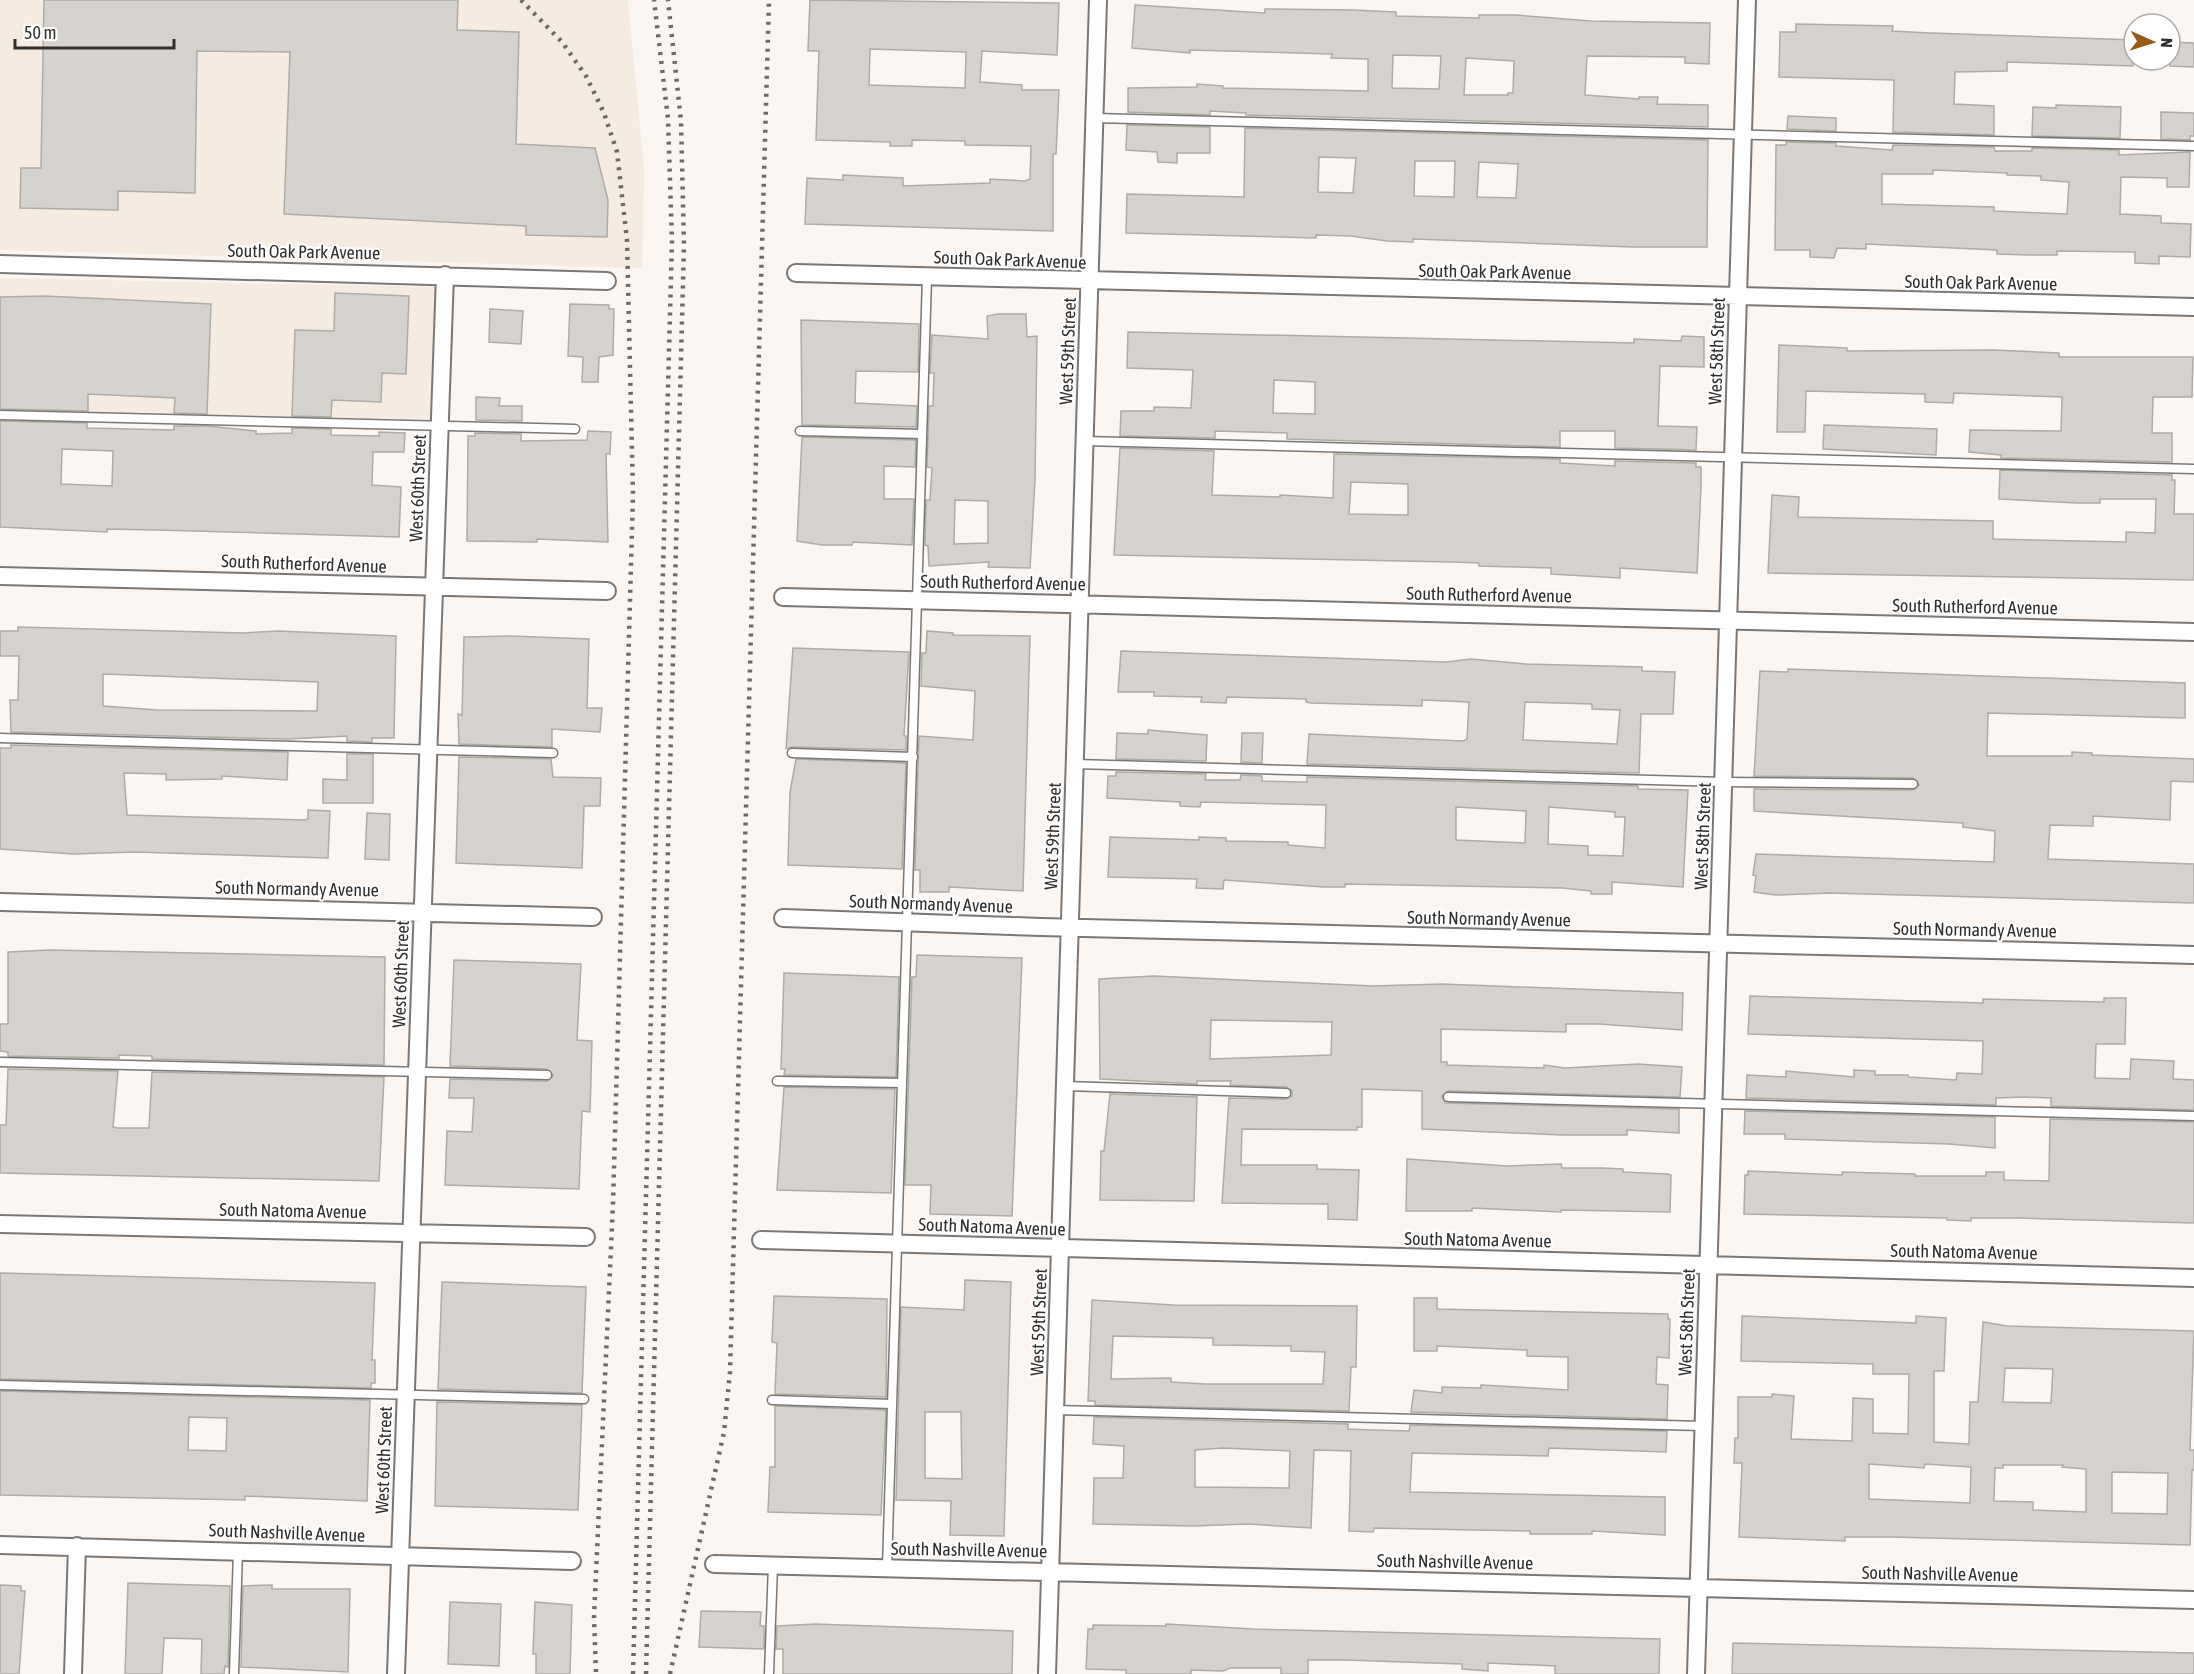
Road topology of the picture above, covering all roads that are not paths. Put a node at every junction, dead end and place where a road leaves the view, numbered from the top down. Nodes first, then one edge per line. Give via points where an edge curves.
1 (1098, 0) edge
2 (1747, 0) edge
3 (1094, 118) junction
4 (1743, 134) junction
5 (2194, 146) edge
6 (0, 264) edge
7 (796, 273) dead end
8 (445, 275) junction
9 (927, 277) junction
10 (607, 281) dead end
11 (1089, 282) junction
12 (1738, 297) junction
13 (2194, 308) edge
14 (0, 415) edge
15 (440, 426) junction
16 (575, 429) dead end
17 (800, 431) dead end
18 (922, 434) junction
19 (1085, 441) junction
20 (1734, 457) junction
21 (2194, 469) edge
22 (0, 576) edge
23 (434, 587) junction
24 (608, 591) dead end
25 (783, 597) dead end
26 (917, 600) junction
27 (1080, 604) junction
28 (1729, 620) junction
29 (2194, 632) edge
30 (0, 738) edge
31 (428, 748) junction
32 (553, 753) dead end
33 (792, 753) dead end
34 (913, 757) junction
35 (1075, 764) junction
36 (1724, 782) junction
37 (1913, 784) dead end
38 (0, 902) edge
39 (422, 912) junction
40 (592, 917) dead end
41 (783, 918) dead end
42 (907, 922) junction
43 (1070, 928) junction
44 (1719, 944) junction
45 (2194, 955) edge
46 (0, 1062) edge
47 (417, 1072) junction
48 (547, 1075) dead end
49 (777, 1081) dead end
50 (902, 1083) junction
51 (1065, 1086) junction
52 (1286, 1093) dead end
53 (1448, 1097) dead end
54 (1713, 1104) junction
55 (2194, 1116) edge
56 (0, 1224) edge
57 (411, 1233) junction
58 (586, 1237) dead end
59 (761, 1240) dead end
60 (897, 1243) junction
61 (1061, 1248) junction
62 (1708, 1265) junction
63 (2194, 1278) edge
64 (0, 1384) edge
65 (406, 1395) junction
66 (584, 1399) dead end
67 (772, 1400) dead end
68 (892, 1404) junction
69 (1055, 1410) junction
70 (1703, 1426) junction
71 (0, 1545) edge
72 (77, 1546) junction
73 (238, 1551) junction
74 (400, 1556) junction
75 (572, 1561) dead end
76 (714, 1564) dead end
77 (773, 1565) junction
78 (887, 1568) junction
79 (1050, 1572) junction
80 (1698, 1588) junction
81 (2194, 1600) edge
82 (73, 1674) edge
83 (234, 1674) edge
84 (396, 1674) edge
85 (769, 1674) edge
86 (1047, 1674) edge
87 (1696, 1674) edge

1 - 3 street, West 59th Street
2 - 4 street, West 58th Street
3 - 4 lane
3 - 11 street, West 59th Street
4 - 5 lane
4 - 12 street, West 58th Street
6 - 8 street, South Oak Park Avenue
7 - 9 street, South Oak Park Avenue
8 - 10 street, South Oak Park Avenue
8 - 15 street, West 60th Street
9 - 11 street, South Oak Park Avenue
9 - 18 lane
11 - 12 street, South Oak Park Avenue
11 - 19 street, West 59th Street
12 - 13 street, South Oak Park Avenue
12 - 20 street, West 58th Street
14 - 15 lane
15 - 16 lane
15 - 23 street, West 60th Street
17 - 18 lane
18 - 26 lane
19 - 20 lane
19 - 27 street, West 59th Street
20 - 21 lane
20 - 28 street, West 58th Street
22 - 23 street, South Rutherford Avenue
23 - 24 street, South Rutherford Avenue
23 - 31 street, West 60th Street
25 - 26 street, South Rutherford Avenue
26 - 27 street, South Rutherford Avenue
26 - 34 lane
27 - 28 street, South Rutherford Avenue
27 - 35 street, West 59th Street
28 - 29 street, South Rutherford Avenue
28 - 36 street, West 58th Street
30 - 31 lane
31 - 32 lane
31 - 39 street, West 60th Street
33 - 34 lane
34 - 42 lane
35 - 36 lane
35 - 43 street, West 59th Street
36 - 37 lane
36 - 44 street, West 58th Street
38 - 39 street, South Normandy Avenue
39 - 40 street, South Normandy Avenue
39 - 47 street, West 60th Street
41 - 42 street, South Normandy Avenue
42 - 43 street, South Normandy Avenue
42 - 50 lane
43 - 44 street, South Normandy Avenue
43 - 51 street, West 59th Street
44 - 45 street, South Normandy Avenue
44 - 54 street, West 58th Street
46 - 47 lane
47 - 48 lane
47 - 57 street, West 60th Street
49 - 50 lane
50 - 60 lane
51 - 52 lane
51 - 61 street, West 59th Street
53 - 54 lane
54 - 55 lane
54 - 62 street, West 58th Street
56 - 57 street, South Natoma Avenue
57 - 58 street, South Natoma Avenue
57 - 65 street, West 60th Street
59 - 60 street, South Natoma Avenue
60 - 61 street, South Natoma Avenue
60 - 68 lane
61 - 62 street, South Natoma Avenue
61 - 69 street, West 59th Street
62 - 63 street, South Natoma Avenue
62 - 70 street, West 58th Street
64 - 65 lane
65 - 66 lane
65 - 74 street, West 60th Street
67 - 68 lane
68 - 78 lane
69 - 70 lane
69 - 79 street, West 59th Street
70 - 80 street, West 58th Street
71 - 72 street, South Nashville Avenue
72 - 73 street, South Nashville Avenue
72 - 82 street
73 - 74 street, South Nashville Avenue
73 - 83 lane
74 - 75 street, South Nashville Avenue
74 - 84 street, West 60th Street
76 - 77 street, South Nashville Avenue
77 - 78 street, South Nashville Avenue
77 - 85 lane
78 - 79 street, South Nashville Avenue
79 - 80 street, South Nashville Avenue
79 - 86 street, West 59th Street
80 - 81 street, South Nashville Avenue
80 - 87 street, West 58th Street

